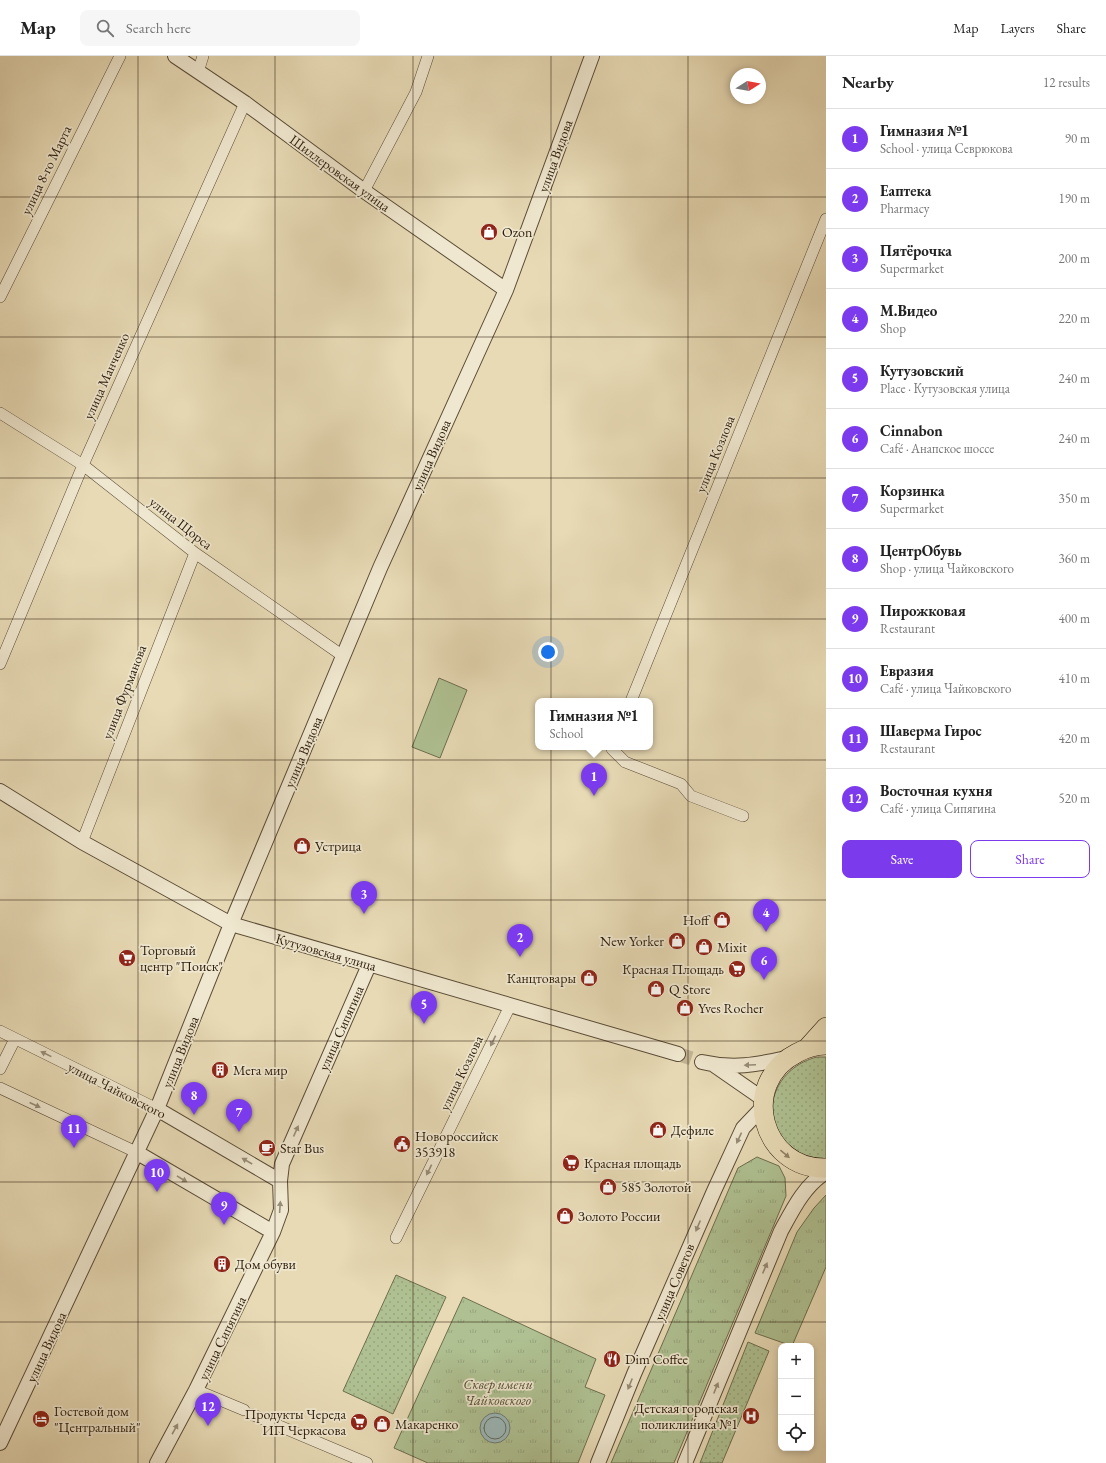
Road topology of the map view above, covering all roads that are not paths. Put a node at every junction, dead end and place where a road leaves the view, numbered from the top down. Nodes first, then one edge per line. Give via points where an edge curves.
1 (120, 56) edge
2 (175, 56) edge
3 (203, 56) edge
4 (428, 56) edge
5 (592, 56) edge
6 (198, 72) junction
7 (245, 103) junction
8 (364, 191) junction
9 (826, 219) edge
10 (506, 290) junction
11 (0, 297) edge
12 (0, 413) edge
13 (83, 466) junction
14 (195, 553) junction
15 (343, 656) junction
16 (0, 664) edge
17 (632, 698) edge
18 (614, 750) edge
19 (0, 791) edge
20 (743, 816) dead end
21 (82, 842) junction
22 (231, 924) junction
23 (369, 965) junction
24 (510, 1006) junction
25 (826, 1028) edge
26 (1, 1031) edge
27 (15, 1039) junction
28 (817, 1046) edge
29 (678, 1054) tunnel mouth
30 (786, 1058) junction
31 (0, 1069) edge
32 (0, 1088) edge
33 (763, 1103) junction
34 (157, 1109) junction
35 (136, 1152) junction
36 (826, 1168) edge
37 (826, 1172) edge
38 (280, 1181) junction
39 (273, 1232) junction
40 (396, 1238) dead end
41 (196, 1390) junction
42 (4, 1427) edge
43 (0, 1443) edge
44 (156, 1463) edge
45 (366, 1463) edge
46 (598, 1463) edge
47 (685, 1463) edge

1 - 11 street, улица 8-го Марта
2 - 6 street, Шиллеровская улица
3 - 6 street
4 - 8 street via 416,92
5 - 10 street, улица Видова
6 - 7 street, Шиллеровская улица
7 - 8 street, Шиллеровская улица
7 - 13 street, улица Манченко
8 - 10 street, Шиллеровская улица
9 - 17 street, улица Козлова
10 - 15 street, улица Видова
12 - 13 street, улица Щорса
13 - 14 street, улица Щорса
13 - 16 street, улица Манченко
14 - 15 street, улица Щорса
14 - 21 street, улица Фурманова
15 - 22 street, улица Видова
18 - 20 street via 625,762 681,784 691,796
19 - 21 street, Кутузовская улица
21 - 22 street, Кутузовская улица
22 - 23 street, Кутузовская улица
22 - 34 street, улица Видова
23 - 24 street, Кутузовская улица
38 -> 23 street, улица Сипягина via 282,1164
24 - 29 street, Кутузовская улица
24 -> 40 street, улица Козлова
25 - 28 highway
26 - 27 street, улица Чайковского
27 - 31 street
34 -> 27 street, улица Чайковского
28 - 30 highway
30 - 33 highway via 767,1084
30 -> 33 street via 758,1065 732,1066 707,1063
32 -> 35 street
33 -> 36 highway via 765,1122 770,1136 779,1148 804,1165
33 -> 46 street, улица Советов via 743,1128 710,1197
34 - 35 street, улица Видова
38 -> 34 street, улица Чайковского
35 -> 39 street
35 - 42 street, улица Видова
47 -> 37 street via 781,1231 809,1186
39 -> 38 street, улица Сипягина via 281,1210
39 - 41 street, улица Сипягина
44 -> 41 street, улица Сипягина
41 - 45 street
42 - 43 street, улица Видова

